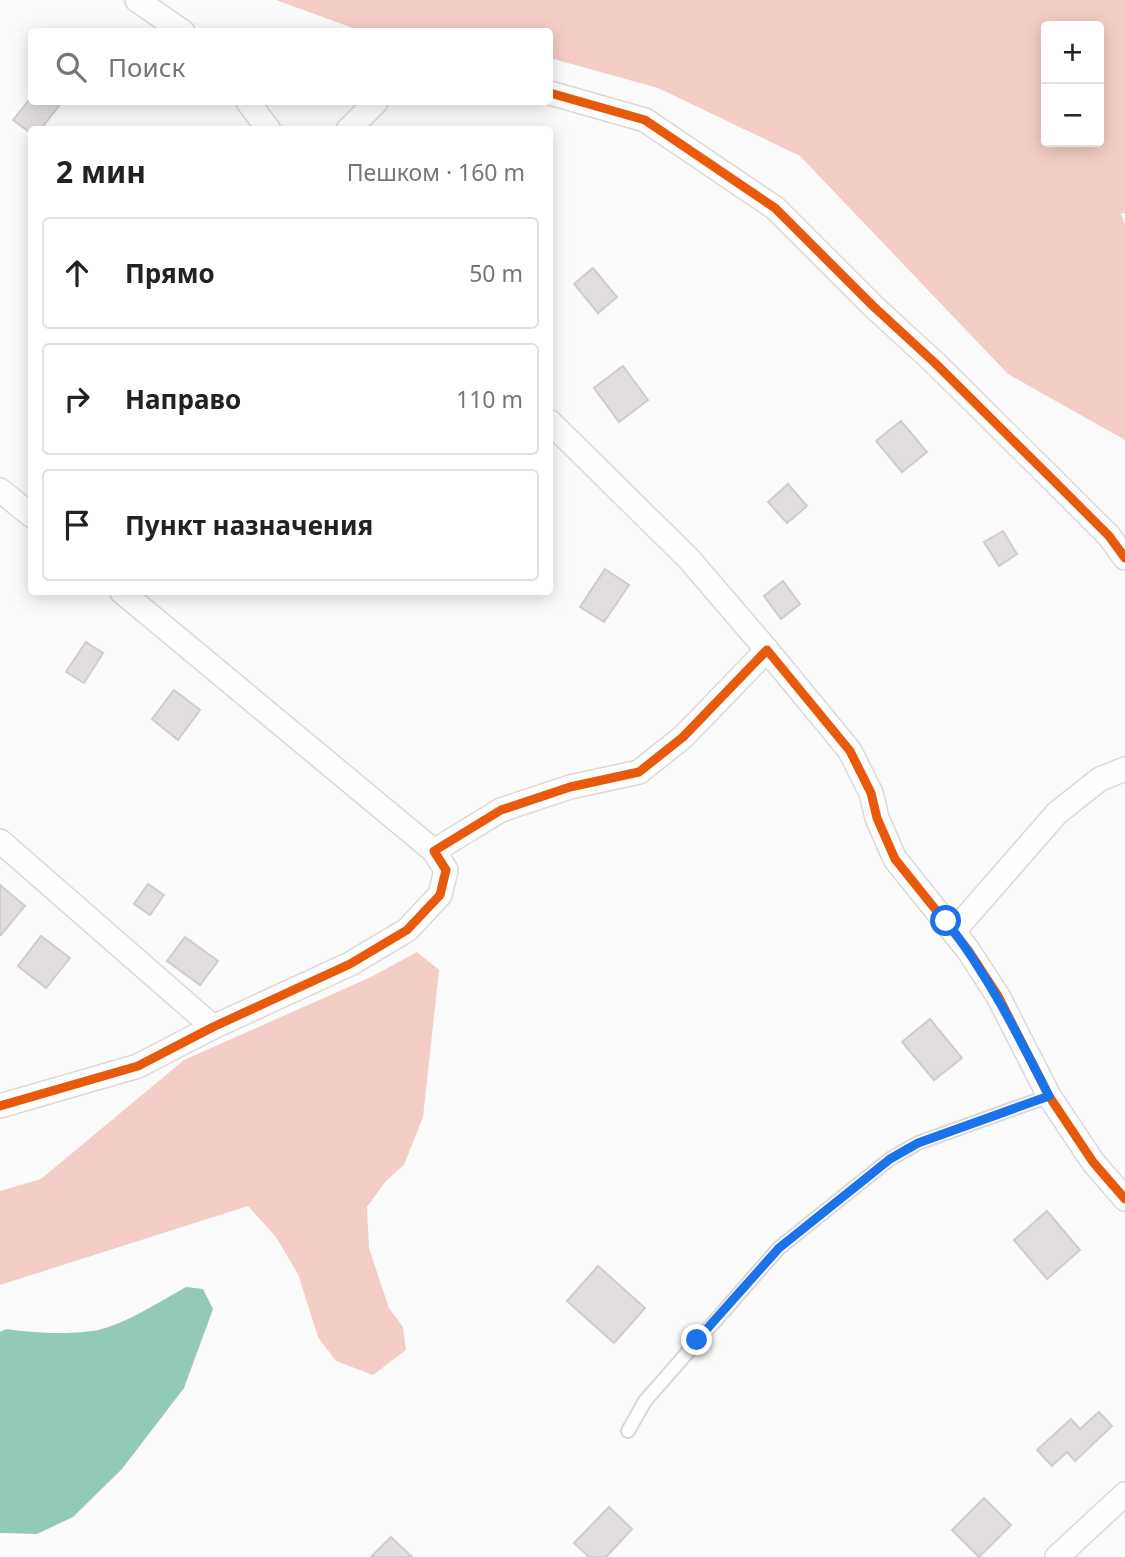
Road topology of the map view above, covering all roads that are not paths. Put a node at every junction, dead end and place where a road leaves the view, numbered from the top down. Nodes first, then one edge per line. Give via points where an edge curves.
1 (138, 0) edge
2 (177, 28) edge
3 (553, 94) edge
4 (250, 105) edge
5 (373, 105) edge
6 (266, 126) edge
7 (352, 126) edge
8 (553, 425) edge
9 (0, 490) edge
10 (28, 513) edge
11 (1125, 558) edge
12 (126, 595) edge
13 (768, 650) junction
14 (1125, 769) edge
15 (0, 841) edge
16 (434, 851) junction
17 (954, 932) junction
18 (214, 1027) junction
19 (1049, 1096) junction
20 (0, 1106) edge
21 (1125, 1199) edge
22 (628, 1431) dead end
23 (1125, 1494) edge
24 (1057, 1557) edge

1 - 2 street
3 - 11 street via 645,120 775,208 1062,488
4 - 6 street
5 - 7 street
8 - 13 street via 689,559
9 - 10 street
12 - 16 street
13 - 16 street via 683,737 639,772 501,810
13 - 17 street via 850,751 895,859
14 - 17 street via 1100,779 1057,813
15 - 18 street
16 - 18 street via 446,870 439,895 407,930 350,964
17 - 19 street via 998,996
18 - 20 street via 138,1066
19 - 21 street via 1093,1162
19 - 22 lane via 918,1143 890,1159 779,1248 645,1401
23 - 24 street

